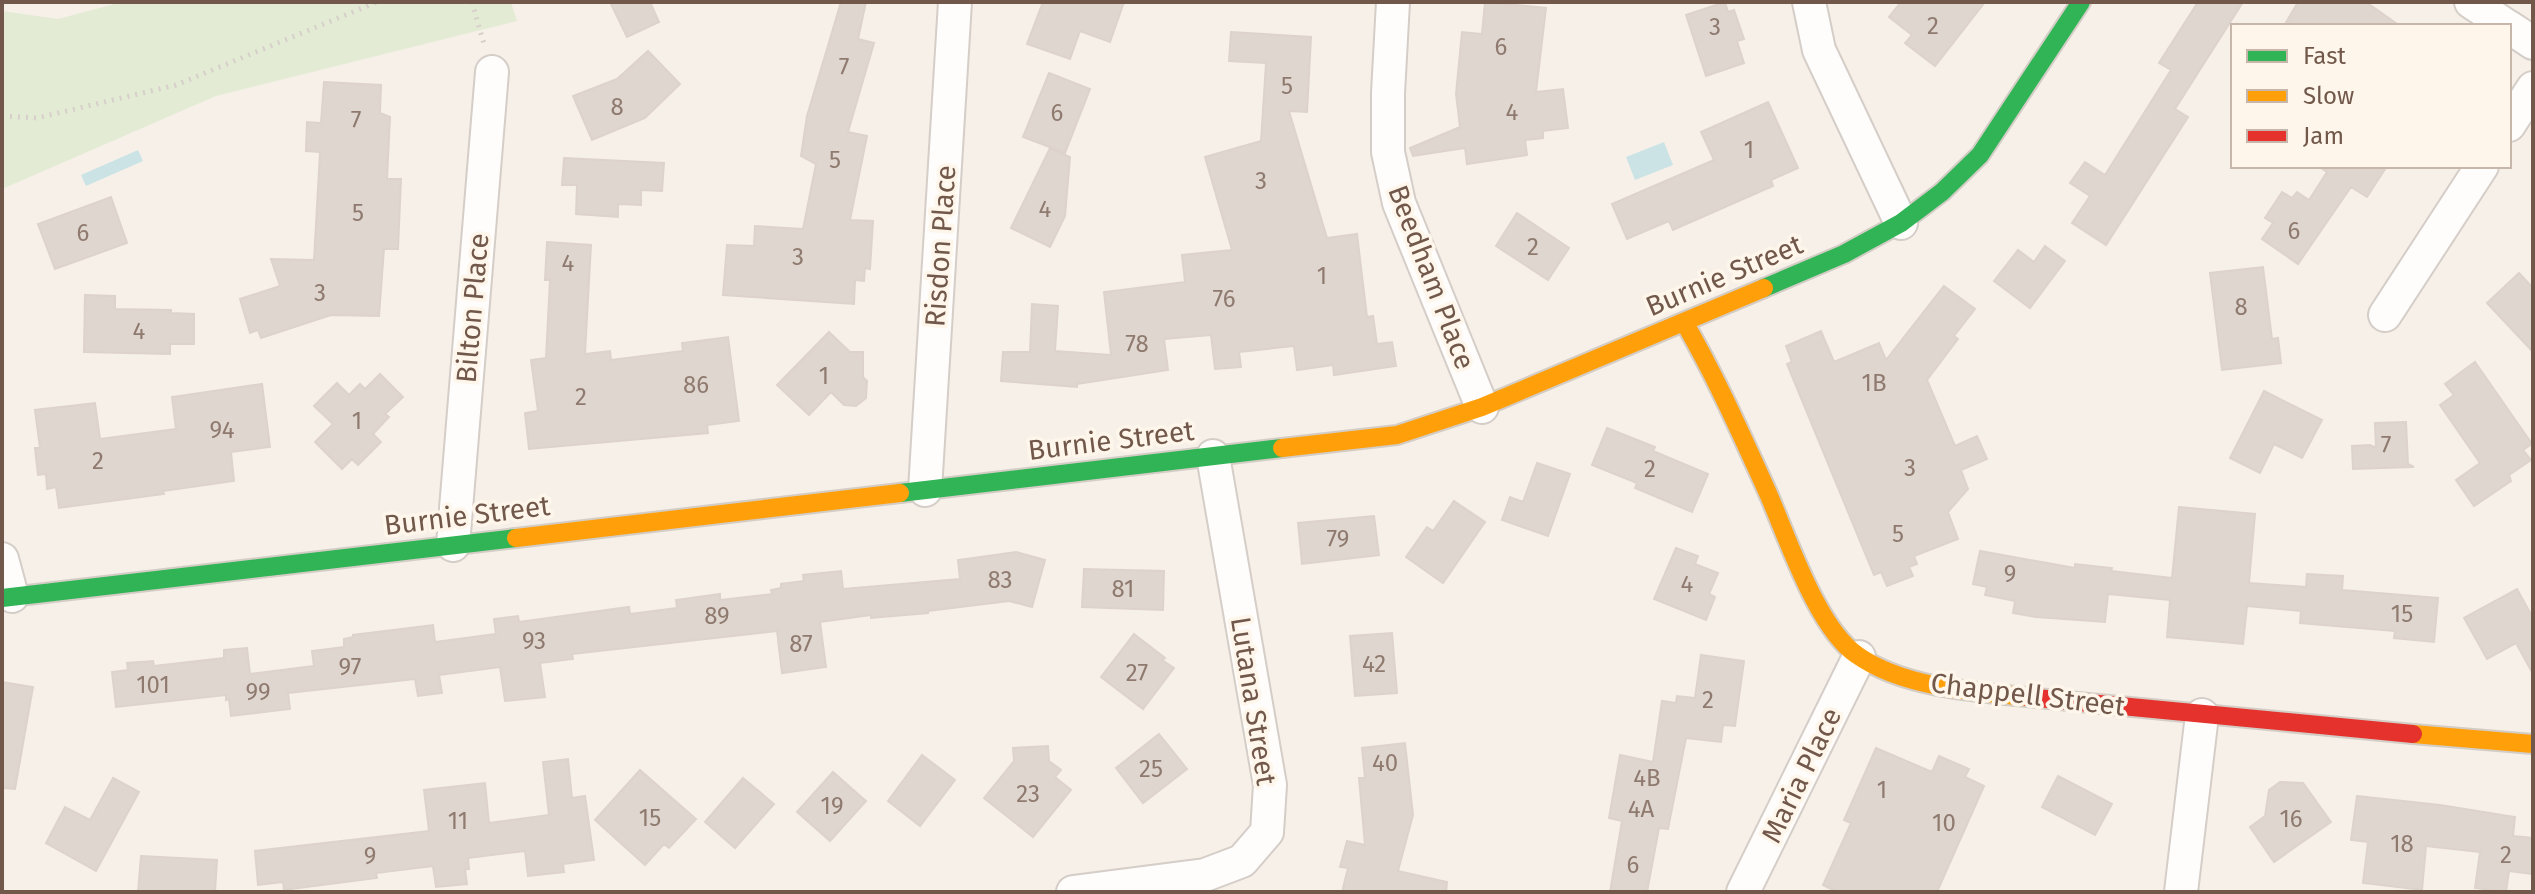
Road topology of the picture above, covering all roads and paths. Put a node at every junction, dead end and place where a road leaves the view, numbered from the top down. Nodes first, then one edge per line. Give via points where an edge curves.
1 (377, 2) edge
2 (472, 2) edge
3 (955, 2) edge
4 (1393, 2) edge
5 (1809, 2) edge
6 (2081, 2) edge
7 (2471, 2) edge
8 (2504, 24) edge
9 (2511, 29) edge
10 (2533, 43) edge
11 (492, 72) joint
12 (2533, 88) edge
13 (2, 116) edge
14 (2511, 122) edge
15 (2481, 168) edge
16 (1901, 223) junction
17 (2385, 315) dead end
18 (1684, 322) junction
19 (1482, 407) junction
20 (1213, 456) junction
21 (925, 490) junction
22 (453, 545) junction
23 (2, 559) edge
24 (7, 597) edge
25 (1859, 657) junction
26 (2202, 715) junction
27 (2533, 744) edge
28 (1073, 892) edge
29 (1743, 892) edge
30 (2181, 892) edge

1 - 13 path via 176,85 37,118
2 - 11 path
3 - 21 street, Risdon Place
4 - 19 street, Beedham Place via 1388,152 1399,203
5 - 16 street via 1819,50
6 - 16 street, Burnie Street via 1980,155
7 - 8 street
9 - 10 street
11 - 22 street, Bilton Place
12 - 14 street
15 - 17 street
16 - 18 street, Burnie Street via 1844,254
18 - 19 street, Burnie Street
18 - 25 street, Chappell Street via 1714,374 1816,602 1834,632
19 - 20 street, Burnie Street via 1397,435
20 - 21 street, Burnie Street
20 - 28 street, Lutana Street via 1270,785 1267,832 1242,861 1205,875
21 - 22 street, Burnie Street
22 - 24 street, Burnie Street
23 - 24 street
25 - 26 street, Chappell Street via 1904,676 1957,688
25 - 29 street, Maria Place
26 - 27 street, Chappell Street
26 - 30 street

